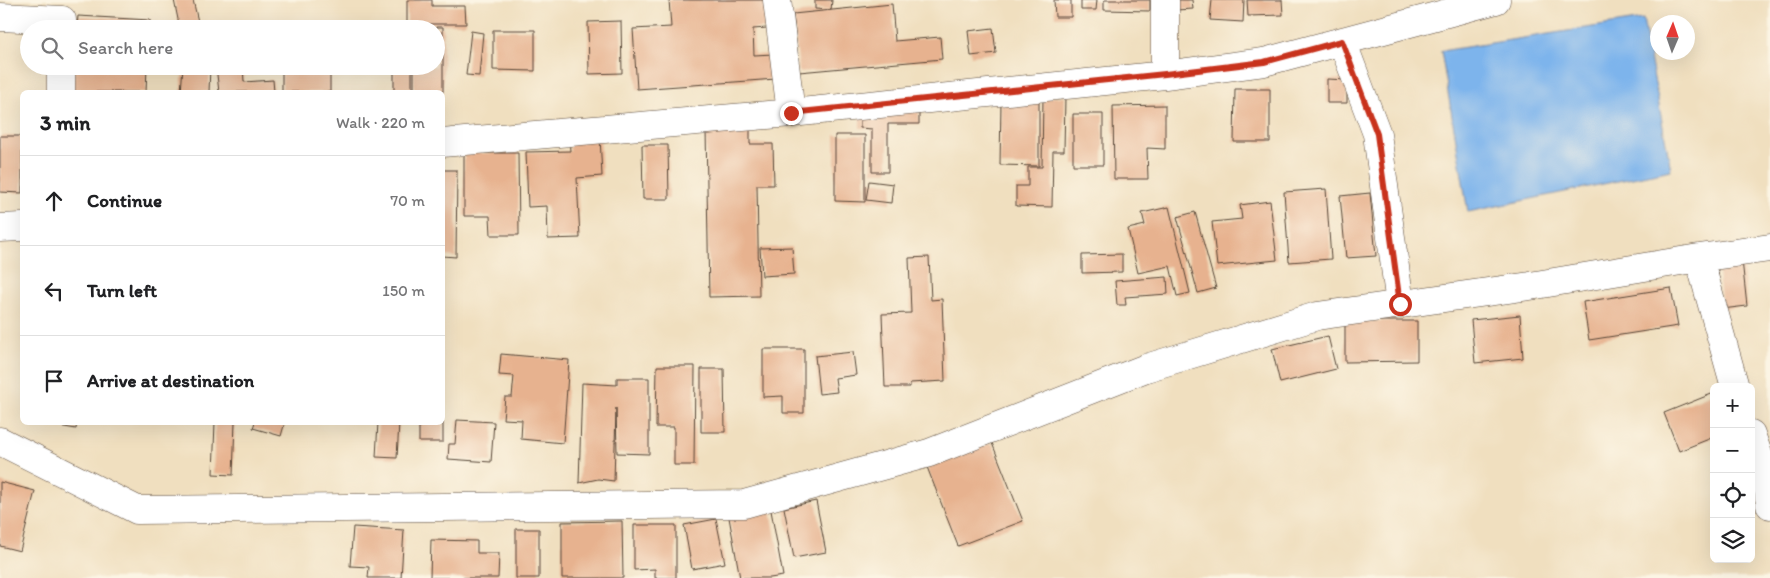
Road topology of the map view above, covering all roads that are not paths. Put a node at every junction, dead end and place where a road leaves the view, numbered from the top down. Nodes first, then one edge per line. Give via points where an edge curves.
1 (778, 0) edge
2 (1165, 0) edge
3 (1496, 0) edge
4 (0, 17) edge
5 (62, 20) edge
6 (1342, 41) junction
7 (1165, 74) junction
8 (61, 75) edge
9 (61, 90) edge
10 (791, 113) junction
11 (445, 143) edge
12 (20, 227) edge
13 (0, 228) edge
14 (1770, 248) edge
15 (1699, 258) junction
16 (1400, 304) junction
17 (1734, 383) edge
18 (0, 441) edge
19 (1755, 445) edge
20 (1770, 505) edge

1 - 10 street
2 - 7 street
3 - 6 street
4 - 5 street
6 - 7 street via 1264,62
6 - 16 street via 1377,134
7 - 10 street
8 - 9 street
10 - 11 street
12 - 13 street
14 - 15 street
15 - 16 street
15 - 17 street
16 - 18 street via 1317,316 1146,368 929,453 744,504 137,510
19 - 20 street via 1766,477

